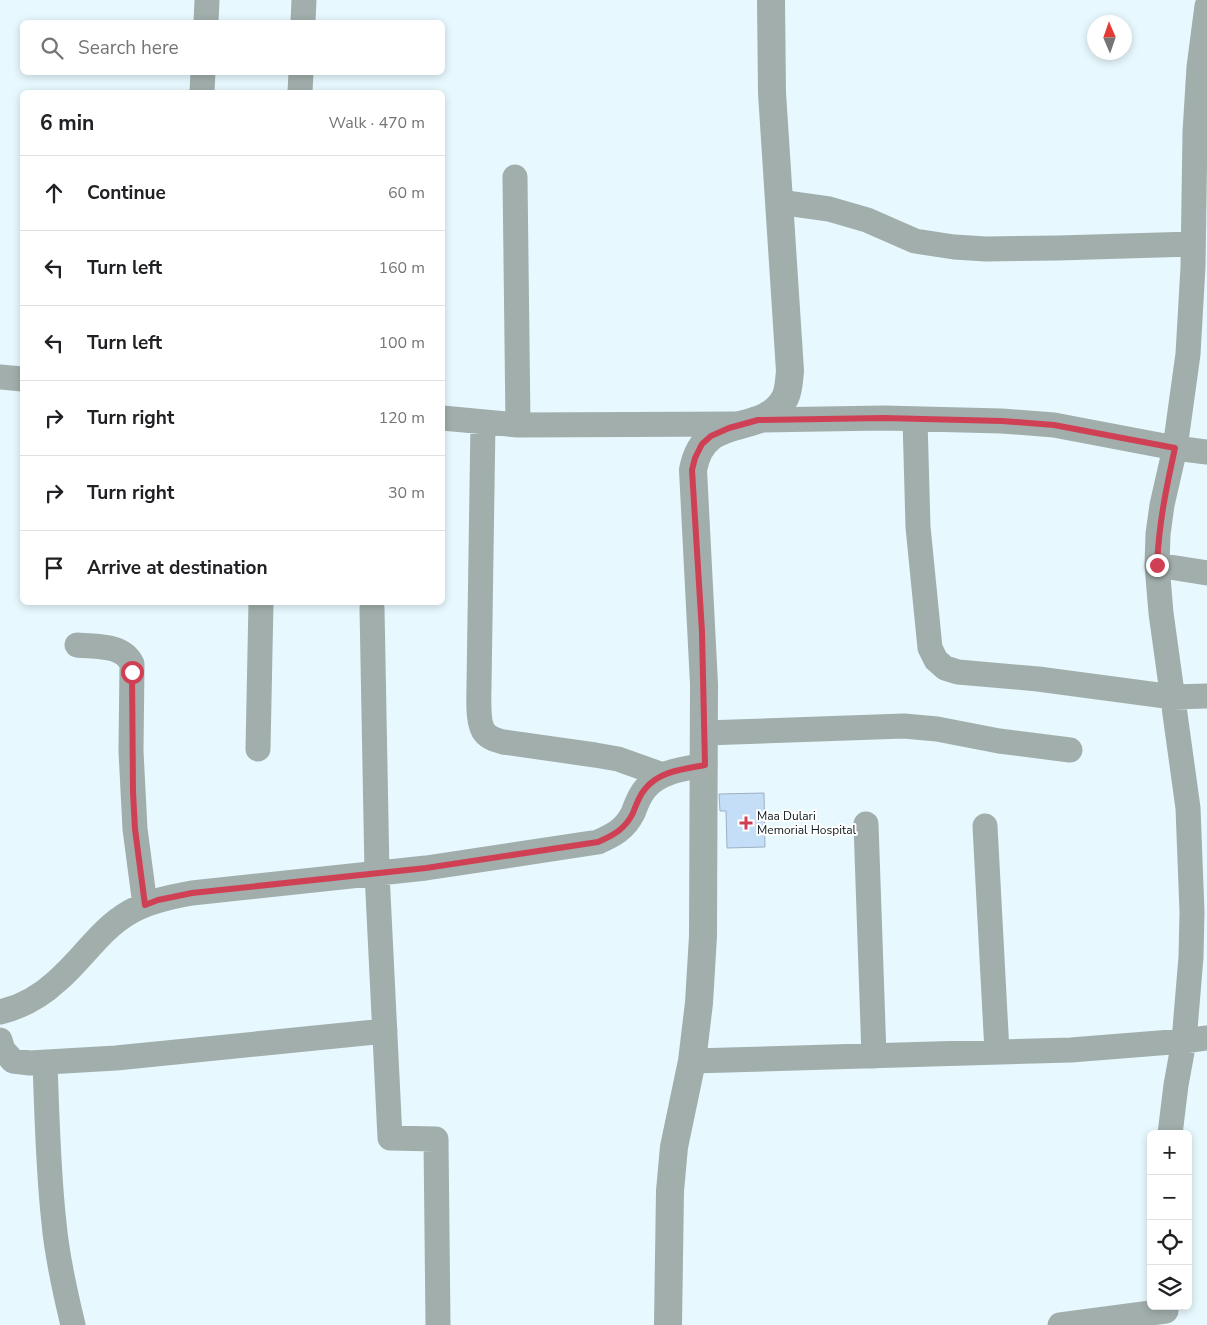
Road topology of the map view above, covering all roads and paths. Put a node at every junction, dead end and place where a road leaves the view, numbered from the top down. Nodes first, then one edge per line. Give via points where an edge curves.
1 (207, 0) edge
2 (304, 0) edge
3 (771, 0) edge
4 (1207, 6) edge
5 (206, 20) edge
6 (303, 20) edge
7 (1205, 39) edge
8 (203, 75) edge
9 (301, 75) edge
10 (202, 90) edge
11 (300, 90) edge
12 (515, 177) dead end
13 (779, 202) junction
14 (1193, 244) junction
15 (0, 377) edge
16 (20, 379) edge
17 (445, 418) edge
18 (915, 419) junction
19 (483, 422) junction
20 (750, 422) junction
21 (518, 425) junction
22 (1175, 448) junction
23 (1207, 452) edge
24 (1157, 565) junction
25 (1207, 573) edge
26 (261, 605) edge
27 (372, 608) dead end
28 (77, 645) dead end
29 (1207, 696) edge
30 (1173, 697) junction
31 (704, 733) junction
32 (258, 748) dead end
33 (1070, 750) dead end
34 (705, 765) junction
35 (663, 775) junction
36 (866, 824) dead end
37 (985, 826) dead end
38 (377, 873) junction
39 (145, 905) junction
40 (0, 1012) edge
41 (385, 1031) junction
42 (0, 1040) edge
43 (1195, 1040) edge
44 (997, 1052) junction
45 (874, 1056) junction
46 (692, 1061) junction
47 (45, 1062) junction
48 (1171, 1130) edge
49 (1167, 1314) edge
50 (73, 1325) edge
51 (438, 1325) edge
52 (668, 1325) edge
53 (1060, 1325) edge

1 - 5 street
2 - 6 street
3 - 13 street via 772,93
4 - 7 street
7 - 14 street via 1195,132
8 - 10 street
9 - 11 street
12 - 21 street
13 - 14 street via 829,209 866,220 915,241 954,248
13 - 20 street via 790,371 785,398 778,406
14 - 22 street via 1188,354
15 - 16 street
17 - 19 street
18 - 20 street
18 - 22 street via 1054,425
18 - 30 street via 918,527 930,648 936,660 958,672
19 - 21 street
19 - 35 street via 479,686 484,732 490,738 503,742 596,755
20 - 21 street
20 - 31 street via 711,436 702,444 692,470 700,588
22 - 23 street
22 - 24 street via 1162,505
24 - 25 street
24 - 30 street
26 - 32 street
27 - 38 street
28 - 39 street via 115,649 129,657 132,664 133,801
29 - 30 street
30 - 43 street via 1188,808
31 - 33 street via 904,726
31 - 34 street
34 - 35 street
34 - 46 street via 703,936
35 - 38 street via 645,789 624,827 598,842
36 - 45 street
37 - 44 street
38 - 39 street via 192,893
38 - 41 street
39 - 40 street via 108,928 58,981 38,996
41 - 47 street
41 - 51 street via 390,1138 436,1139
42 - 47 street via 3,1050 13,1061
43 - 44 street
43 - 48 street
44 - 45 street
45 - 46 street
46 - 52 street via 674,1147
47 - 50 street via 54,1225
49 - 53 street

